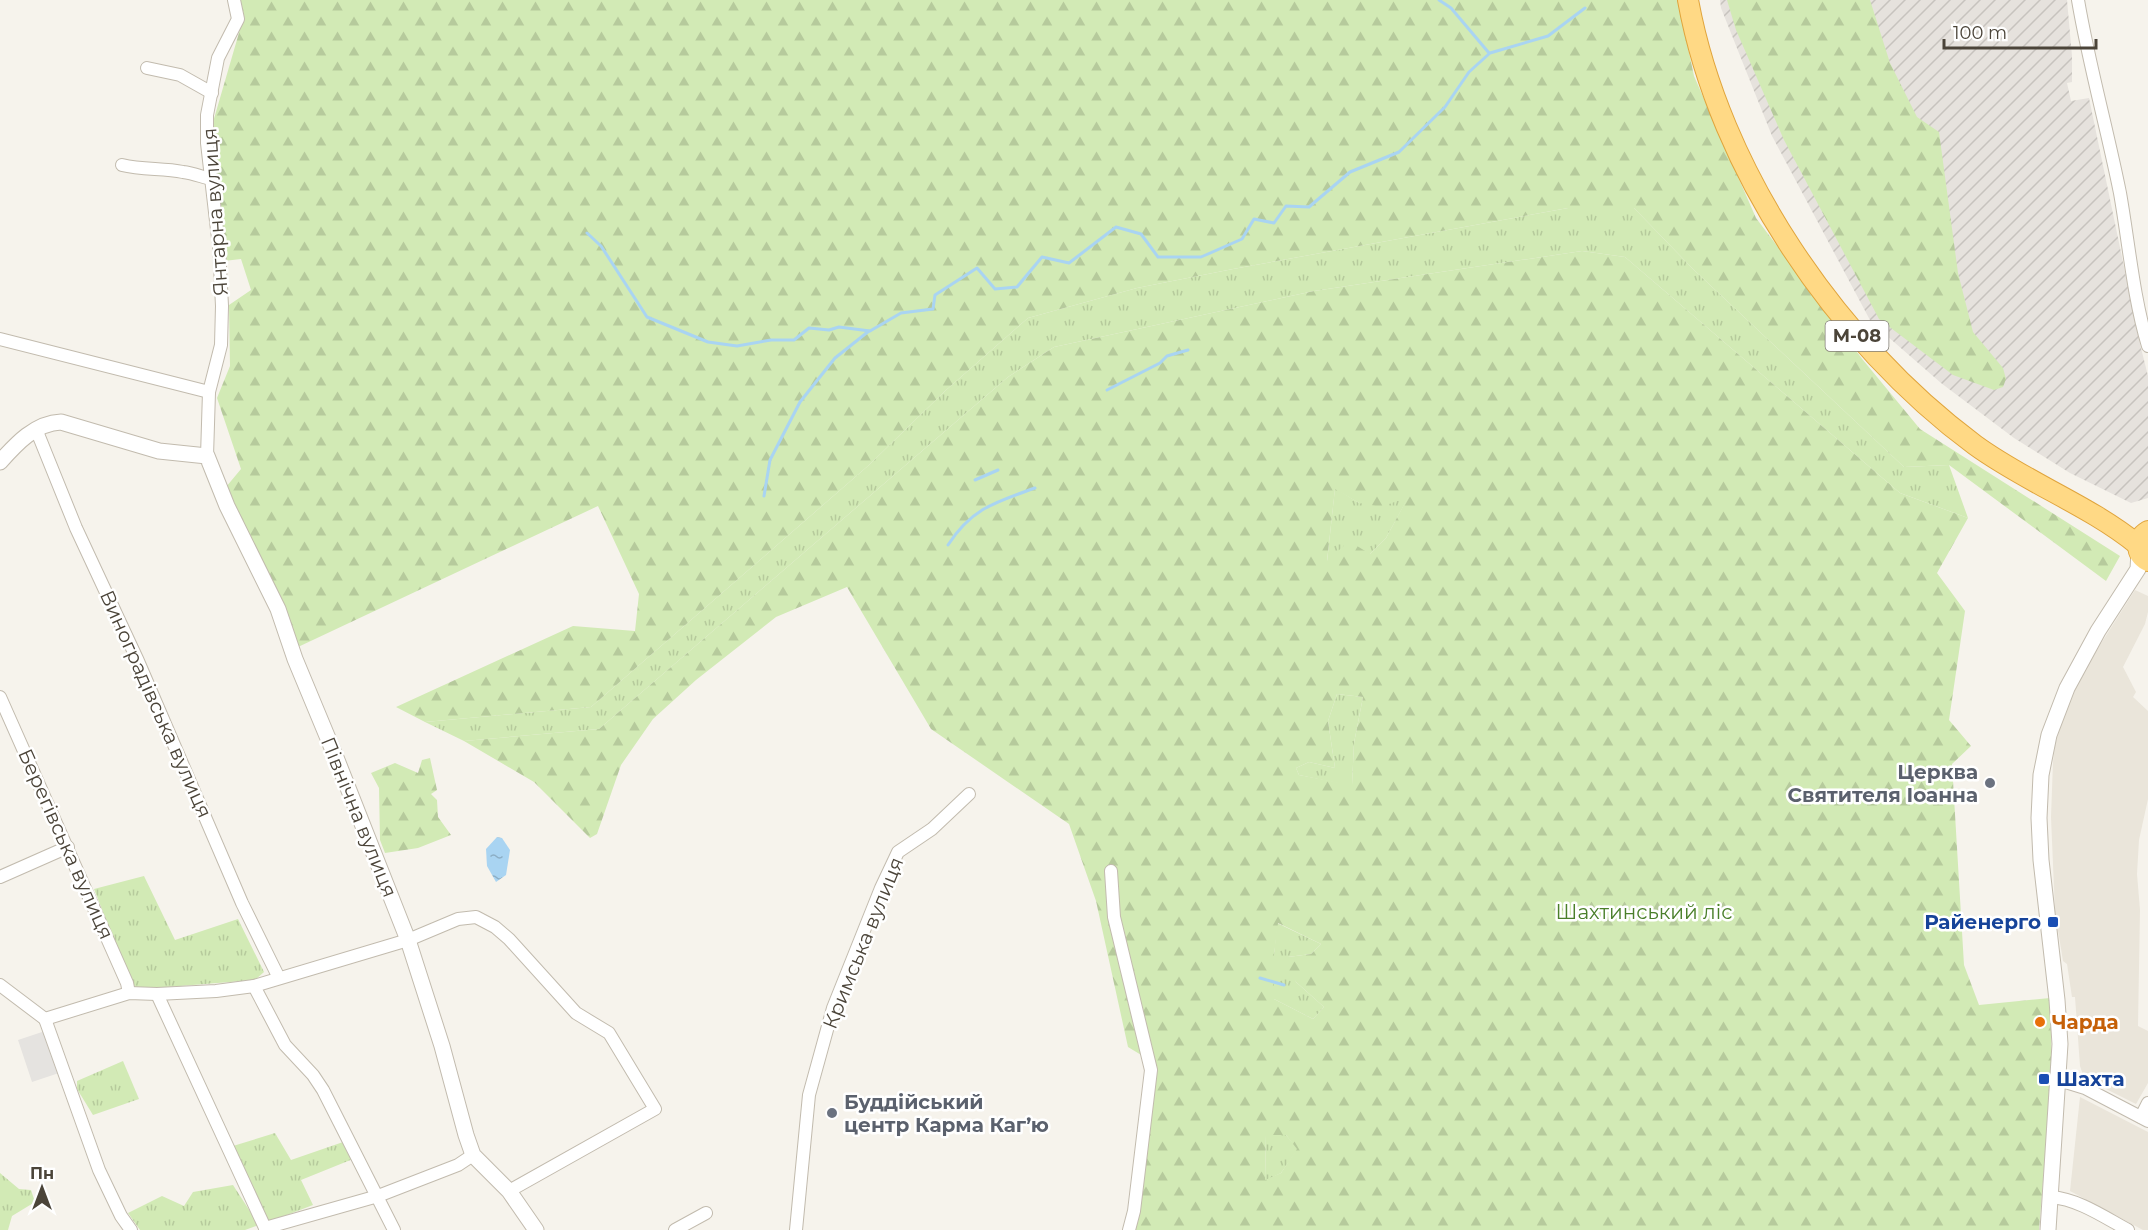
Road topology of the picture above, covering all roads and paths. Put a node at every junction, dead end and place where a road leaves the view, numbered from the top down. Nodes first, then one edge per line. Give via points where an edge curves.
1 (234, 0) edge
2 (1688, 0) edge
3 (2078, 0) edge
4 (147, 68) dead end
5 (212, 93) junction
6 (122, 165) dead end
7 (211, 179) junction
8 (0, 339) edge
9 (2148, 346) edge
10 (209, 392) junction
11 (36, 429) junction
12 (207, 456) junction
13 (0, 462) edge
14 (2144, 547) edge
15 (0, 696) edge
16 (969, 794) dead end
17 (68, 847) junction
18 (1111, 871) dead end
19 (0, 877) edge
20 (408, 940) junction
21 (279, 978) junction
22 (0, 985) edge
23 (254, 986) junction
24 (129, 993) junction
25 (157, 994) junction
26 (45, 1019) junction
27 (2059, 1080) junction
28 (2148, 1103) edge
29 (2144, 1119) edge
30 (473, 1155) junction
31 (509, 1191) junction
32 (378, 1196) junction
33 (2051, 1197) junction
34 (706, 1214) dead end
35 (265, 1229) edge
36 (131, 1230) edge
37 (394, 1230) edge
38 (536, 1230) edge
39 (675, 1230) edge
40 (796, 1230) edge
41 (1129, 1230) edge
42 (2048, 1230) edge
43 (2128, 1230) edge

1 - 5 street, Янтарна вулиця via 238,19 219,58
2 - 14 highway, М-08 via 1695,37 1716,100 1744,164 1773,218 1841,318 1916,397 1977,447
3 - 9 street via 2120,192
4 - 5 street via 180,75
5 - 7 street, Янтарна вулиця via 207,115
6 - 7 street via 186,172
7 - 10 street, Янтарна вулиця via 222,306 221,345
8 - 10 street
10 - 12 street, Північна вулиця
11 - 12 street via 61,422 159,451
11 - 13 street
11 - 21 street, Виноградівська вулиця via 76,528
12 - 20 street, Північна вулиця via 278,609
14 - 27 street via 2067,688 2044,753 2039,818 2057,1000
15 - 17 street, Берегівська вулиця
16 - 40 street, Кримська вулиця via 932,829 898,852 833,1008 808,1095
17 - 19 street
17 - 24 street, Берегівська вулиця
18 - 41 street via 1114,917 1151,1070
20 - 21 street
20 - 30 street, Північна вулиця
20 - 31 street via 458,919 476,917 495,927 576,1013 609,1033 655,1108
21 - 23 street
22 - 26 street
23 - 25 street
23 - 32 street via 285,1045 323,1090
24 - 25 street
24 - 26 street
25 - 35 street
26 - 36 street via 99,1170
27 - 29 street via 2085,1088
27 - 33 street
28 - 29 street
30 - 31 street, Північна вулиця
30 - 32 street via 458,1166
31 - 38 street, Північна вулиця
32 - 35 street
32 - 37 street
33 - 42 street
33 - 43 street via 2074,1202
34 - 39 street

